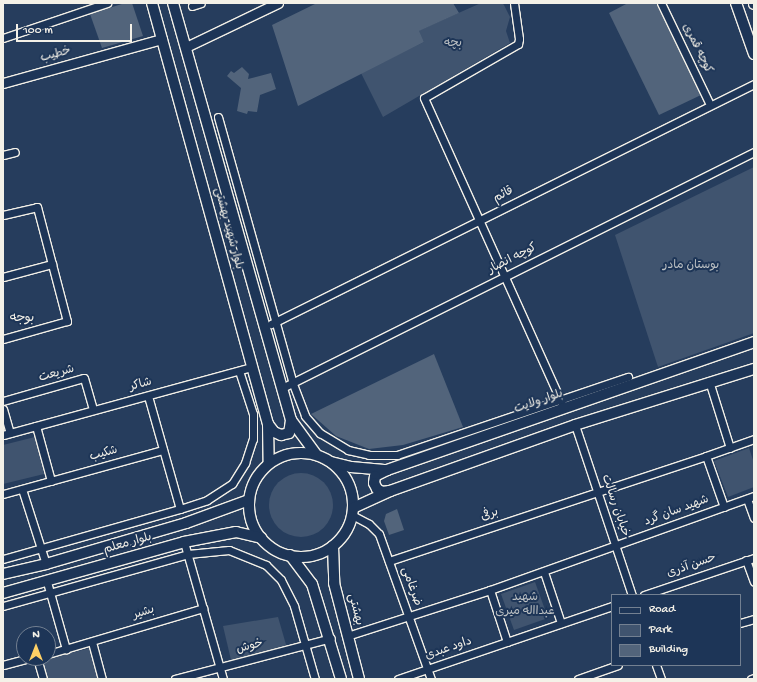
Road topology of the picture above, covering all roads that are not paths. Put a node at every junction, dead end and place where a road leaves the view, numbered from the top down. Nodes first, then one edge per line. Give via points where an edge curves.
1 (107, 3) edge
2 (152, 3) edge
3 (173, 3) edge
4 (201, 3) edge
5 (278, 3) edge
6 (514, 3) edge
7 (661, 3) edge
8 (736, 3) edge
9 (192, 6) dead end
10 (3, 38) edge
11 (162, 40) junction
12 (186, 47) junction
13 (754, 54) edge
14 (4, 82) edge
15 (754, 84) edge
16 (710, 105) junction
17 (218, 117) dead end
18 (15, 152) dead end
19 (754, 152) edge
20 (3, 155) edge
21 (3, 215) edge
22 (481, 220) junction
23 (52, 264) junction
24 (506, 276) junction
25 (3, 277) edge
26 (275, 323) junction
27 (264, 327) junction
28 (3, 339) edge
29 (754, 342) edge
30 (252, 367) junction
31 (754, 369) edge
32 (239, 371) junction
33 (628, 376) dead end
34 (708, 381) junction
35 (293, 384) junction
36 (282, 388) junction
37 (148, 396) junction
38 (3, 401) edge
39 (562, 404) junction
40 (3, 409) edge
41 (93, 410) junction
42 (291, 420) junction
43 (268, 424) junction
44 (575, 425) junction
45 (36, 426) junction
46 (6, 434) edge
47 (753, 442) edge
48 (730, 448) junction
49 (164, 450) junction
50 (316, 454) junction
51 (706, 456) junction
52 (331, 462) junction
53 (269, 463) junction
54 (387, 470) junction
55 (51, 481) junction
56 (22, 489) junction
57 (390, 491) junction
58 (597, 491) junction
59 (3, 494) edge
60 (751, 498) edge
61 (249, 500) junction
62 (724, 507) junction
63 (180, 509) junction
64 (353, 512) junction
65 (754, 518) edge
66 (261, 538) junction
67 (184, 542) junction
68 (333, 546) junction
69 (616, 546) junction
70 (41, 548) junction
71 (188, 554) junction
72 (290, 555) junction
73 (3, 558) edge
74 (754, 558) edge
75 (746, 560) junction
76 (390, 561) junction
77 (46, 564) junction
78 (544, 572) junction
79 (3, 574) edge
80 (47, 582) junction
81 (754, 582) edge
82 (490, 590) junction
83 (3, 593) edge
84 (50, 593) junction
85 (632, 594) edge
86 (647, 594) edge
87 (3, 606) edge
88 (611, 606) edge
89 (203, 608) junction
90 (409, 616) junction
91 (754, 619) edge
92 (561, 623) junction
93 (741, 623) edge
94 (347, 636) junction
95 (331, 638) junction
96 (92, 642) junction
97 (507, 642) junction
98 (305, 645) junction
99 (66, 649) junction
100 (56, 652) edge
101 (16, 662) edge
102 (3, 665) edge
103 (39, 666) edge
104 (615, 666) edge
105 (656, 666) edge
106 (220, 667) junction
107 (427, 669) junction
108 (754, 678) edge
109 (43, 679) edge
110 (102, 679) edge
111 (175, 679) edge
112 (224, 679) edge
113 (315, 679) edge
114 (341, 679) edge
115 (359, 679) edge
116 (398, 679) edge
117 (431, 679) edge
118 (578, 679) edge
119 (661, 679) edge
120 (750, 679) edge

1 - 10 street
2 - 11 main road, بلوار شهید بهشتی
3 - 12 main road, بلوار شهید بهشتی
4 - 9 street
5 - 12 street
6 - 22 street via 518,44 424,98
7 - 16 street, کوچه قمری
8 - 13 main road
11 - 14 street, خطیب
11 - 30 main road, بلوار شهید بهشتی
12 - 27 main road, بلوار شهید بهشتی
15 - 16 street, قائم
16 - 22 street, قائم
17 - 26 street
18 - 20 street
19 - 24 street, کوچه انصار
21 - 23 street via 37,207
22 - 24 street
22 - 26 street, قائم
23 - 25 street
23 - 28 street via 67,321
24 - 35 street, کوچه انصار
24 - 39 street
26 - 27 street, قائم
26 - 35 street
27 - 36 main road, بلوار شهید بهشتی
29 - 39 main road, بلوار ولایت
30 - 32 street, شاکر
30 - 43 main road, بلوار شهید بهشتی
31 - 34 main road
32 - 37 street, شاکر
32 - 63 street via 253,414 253,439 245,463 232,484 207,500
33 - 39 street
34 - 44 main road
34 - 48 street
35 - 36 street, کوچه انصار
35 - 39 street via 305,416 320,433 348,450 369,455 397,455
36 - 42 main road, بلوار شهید بهشتی
37 - 41 street, شاکر
37 - 49 street
38 - 41 street, شریعت via 84,378
39 - 54 main road, بلوار ولایت
40 - 46 street
41 - 45 street, شاکر
42 - 43 main road via 289,433 281,435 274,432
42 - 50 main road, بلوار شهید بهشتی
43 - 53 main road, بلوار شهید بهشتی
44 - 57 main road
44 - 58 street, خیابان رسالت
45 - 46 street, شاکر
45 - 55 street
47 - 48 street, برفی
48 - 51 street, برفی
49 - 55 street, شکیب
49 - 63 street
50 - 52 main road
50 - 53 main road via 293,453
51 - 58 street, برفی
51 - 62 street
52 - 54 main road, بلوار ولایت via 358,468
52 - 64 main road via 344,474 352,491
53 - 61 main road via 256,480
54 - 57 main road via 375,476 374,483 382,492
55 - 56 street, شکیب
56 - 59 street, شکیب
56 - 70 street
57 - 64 main road
58 - 69 street, خیابان رسالت
58 - 76 street, برفی
60 - 62 street, شهید سان گرد
60 - 65 street
61 - 66 main road via 251,520
61 - 77 main road, بلوار معلم via 186,522
62 - 69 street, شهید سان گرد
63 - 70 street
64 - 68 main road via 349,526
64 - 76 street, ضرغامی via 379,534
66 - 67 main road, بلوار معلم via 236,532
66 - 72 main road via 269,546
67 - 71 street
67 - 80 main road, بلوار معلم
68 - 72 main road via 313,555
68 - 94 main road, بهشتی via 334,583
69 - 78 street, شهید سان گرد
69 - 85 street, خیابان رسالت
70 - 73 street
70 - 77 street
71 - 84 street
71 - 89 street
71 - 98 street via 229,550 266,565 281,580 294,606
72 - 95 main road via 312,584
74 - 75 street, حسن آذری
75 - 81 street
75 - 86 street, حسن آذری
76 - 90 street, ضرغامی
77 - 79 main road, بلوار معلم
78 - 82 street, شهید سان گرد
78 - 92 street
80 - 83 main road, بلوار معلم
80 - 84 street
82 - 90 street, شهید سان گرد
82 - 97 street
84 - 87 street
84 - 99 street
88 - 92 street, داود عبدی
89 - 96 street, بشیر
89 - 106 street
90 - 94 street, شهید سان گرد
90 - 107 street, ضرغامی
91 - 93 street
92 - 97 street, داود عبدی
94 - 115 main road, بهشتی
95 - 98 street, خوش
95 - 114 main road
96 - 99 street, بشیر
96 - 110 street
97 - 107 street, داود عبدی
98 - 106 street, خوش
98 - 113 street
99 - 100 street, بشیر
101 - 102 street
103 - 109 street
104 - 118 street
105 - 119 street
106 - 111 street, خوش
106 - 112 street
107 - 116 street, داود عبدی
107 - 117 street, ضرغامی
108 - 120 street

